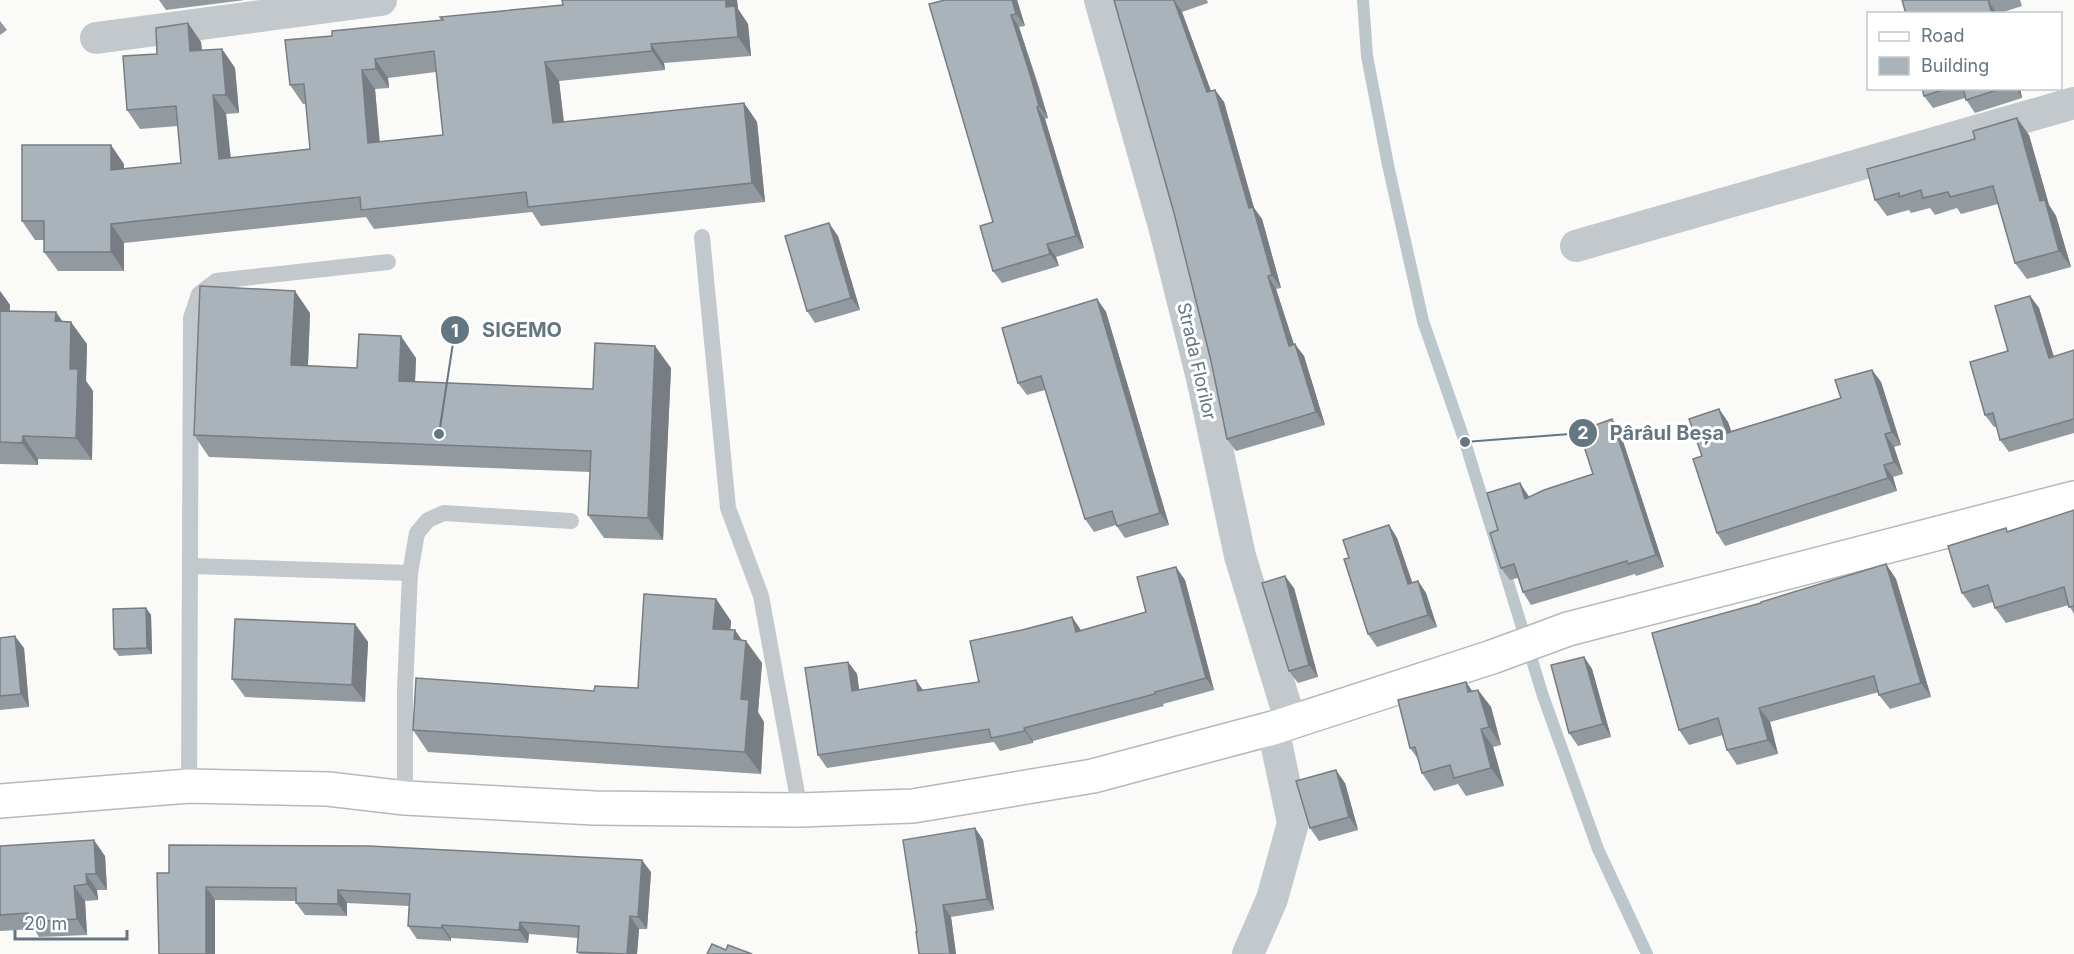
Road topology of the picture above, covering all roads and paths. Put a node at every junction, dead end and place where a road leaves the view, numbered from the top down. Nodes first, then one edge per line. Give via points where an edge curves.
1 (381, 0) edge
2 (1100, 0) edge
3 (96, 38) dead end
4 (2074, 103) edge
5 (702, 237) dead end
6 (1576, 246) dead end
7 (388, 262) dead end
8 (2074, 498) edge
9 (571, 521) dead end
10 (191, 566) junction
11 (410, 573) junction
12 (1282, 726) junction
13 (189, 786) junction
14 (405, 798) junction
15 (0, 801) edge
16 (800, 810) junction
17 (1248, 954) edge

1 - 3 street
2 - 12 street, Strada Florilor via 1165,230
4 - 6 street
5 - 16 lane via 728,508 760,596
7 - 10 lane via 216,281 199,294 191,318
8 - 12 main road via 1568,629
9 - 11 lane via 444,513 428,520 417,533
10 - 11 lane
10 - 13 lane
11 - 14 lane
12 - 16 main road via 1093,776 913,806
12 - 17 street, Strada Florilor via 1293,823 1272,898
13 - 14 main road via 328,789
13 - 15 main road
14 - 16 main road via 594,808

